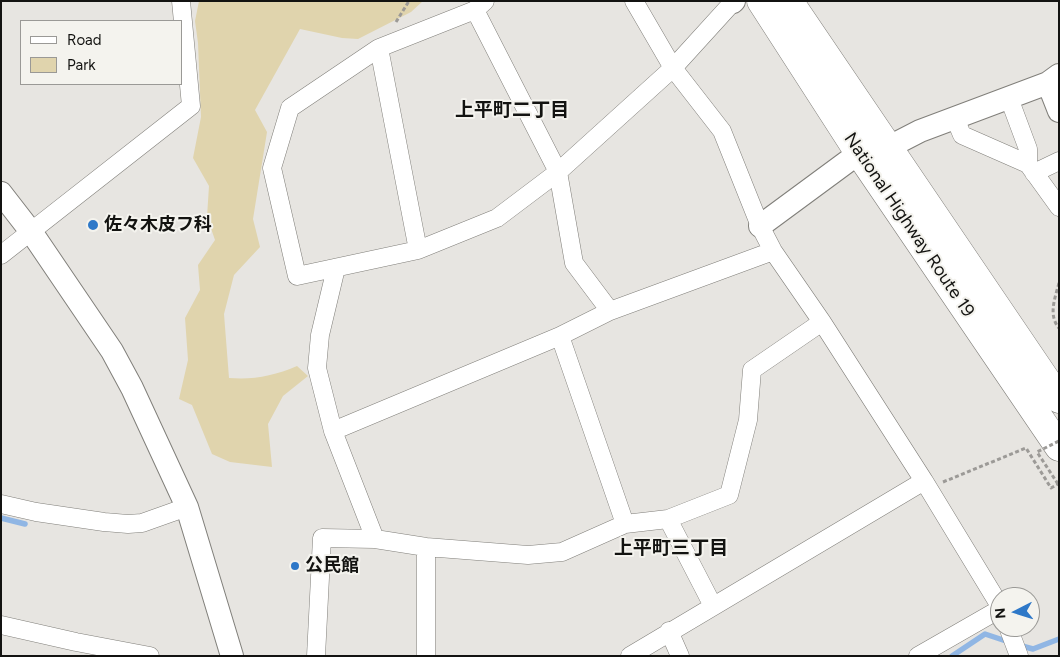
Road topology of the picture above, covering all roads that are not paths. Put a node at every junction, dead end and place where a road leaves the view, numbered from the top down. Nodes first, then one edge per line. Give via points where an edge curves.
1 (182, 1) edge
2 (634, 1) edge
3 (761, 1) edge
4 (789, 1) edge
5 (734, 2) edge
6 (480, 5) edge
7 (379, 48) junction
8 (673, 68) junction
9 (1053, 79) edge
10 (1009, 98) junction
11 (1059, 111) edge
12 (955, 118) junction
13 (889, 147) junction
14 (860, 153) junction
15 (1059, 160) edge
16 (1031, 169) junction
17 (558, 172) junction
18 (1, 193) edge
19 (1059, 207) edge
20 (760, 226) junction
21 (32, 233) junction
22 (418, 250) junction
23 (773, 251) junction
24 (1, 255) edge
25 (336, 268) junction
26 (610, 311) junction
27 (822, 322) junction
28 (560, 336) junction
29 (1059, 399) edge
30 (333, 432) junction
31 (1059, 447) edge
32 (926, 485) junction
33 (1, 504) edge
34 (187, 507) junction
35 (668, 519) junction
36 (625, 524) junction
37 (374, 539) junction
38 (426, 547) junction
39 (990, 591) edge
40 (713, 606) junction
41 (990, 613) edge
42 (1, 625) edge
43 (669, 631) junction
44 (1012, 637) edge
45 (75, 649) edge
46 (150, 656) edge
47 (232, 656) edge
48 (316, 656) edge
49 (426, 656) edge
50 (630, 656) edge
51 (680, 656) edge
52 (918, 656) edge
53 (1019, 656) edge

1 - 21 street via 191,106
2 - 8 street
3 - 14 highway, National Highway Route 19
4 - 13 highway, National Highway Route 19
5 - 8 street
6 - 7 street
6 - 17 street
7 - 22 street
7 - 25 street via 290,108 272,168 297,276
8 - 17 street
8 - 20 street via 722,131
9 - 10 street
9 - 11 street
10 - 12 street
10 - 16 street via 1028,149
12 - 13 street
12 - 16 street via 962,135
13 - 29 highway, National Highway Route 19
14 - 20 street
14 - 31 highway, National Highway Route 19
15 - 16 street
16 - 19 street
17 - 22 street via 498,218
17 - 26 street via 574,263
18 - 21 street
20 - 23 street
21 - 24 street
21 - 34 street via 112,351
22 - 25 street
23 - 26 street
23 - 27 street
25 - 30 street via 320,335 317,368
26 - 28 street
27 - 32 street
27 - 35 street via 752,370 748,420 730,495
28 - 30 street
28 - 36 street
30 - 37 street
32 - 39 street
32 - 40 street
33 - 34 street via 46,514 128,524 142,523
34 - 47 street
35 - 36 street
35 - 40 street
36 - 38 street via 562,552 528,555
37 - 38 street
37 - 48 street via 322,538
38 - 49 street
40 - 43 street
41 - 52 street
42 - 45 street
43 - 50 street
43 - 51 street
44 - 53 street
45 - 46 street

